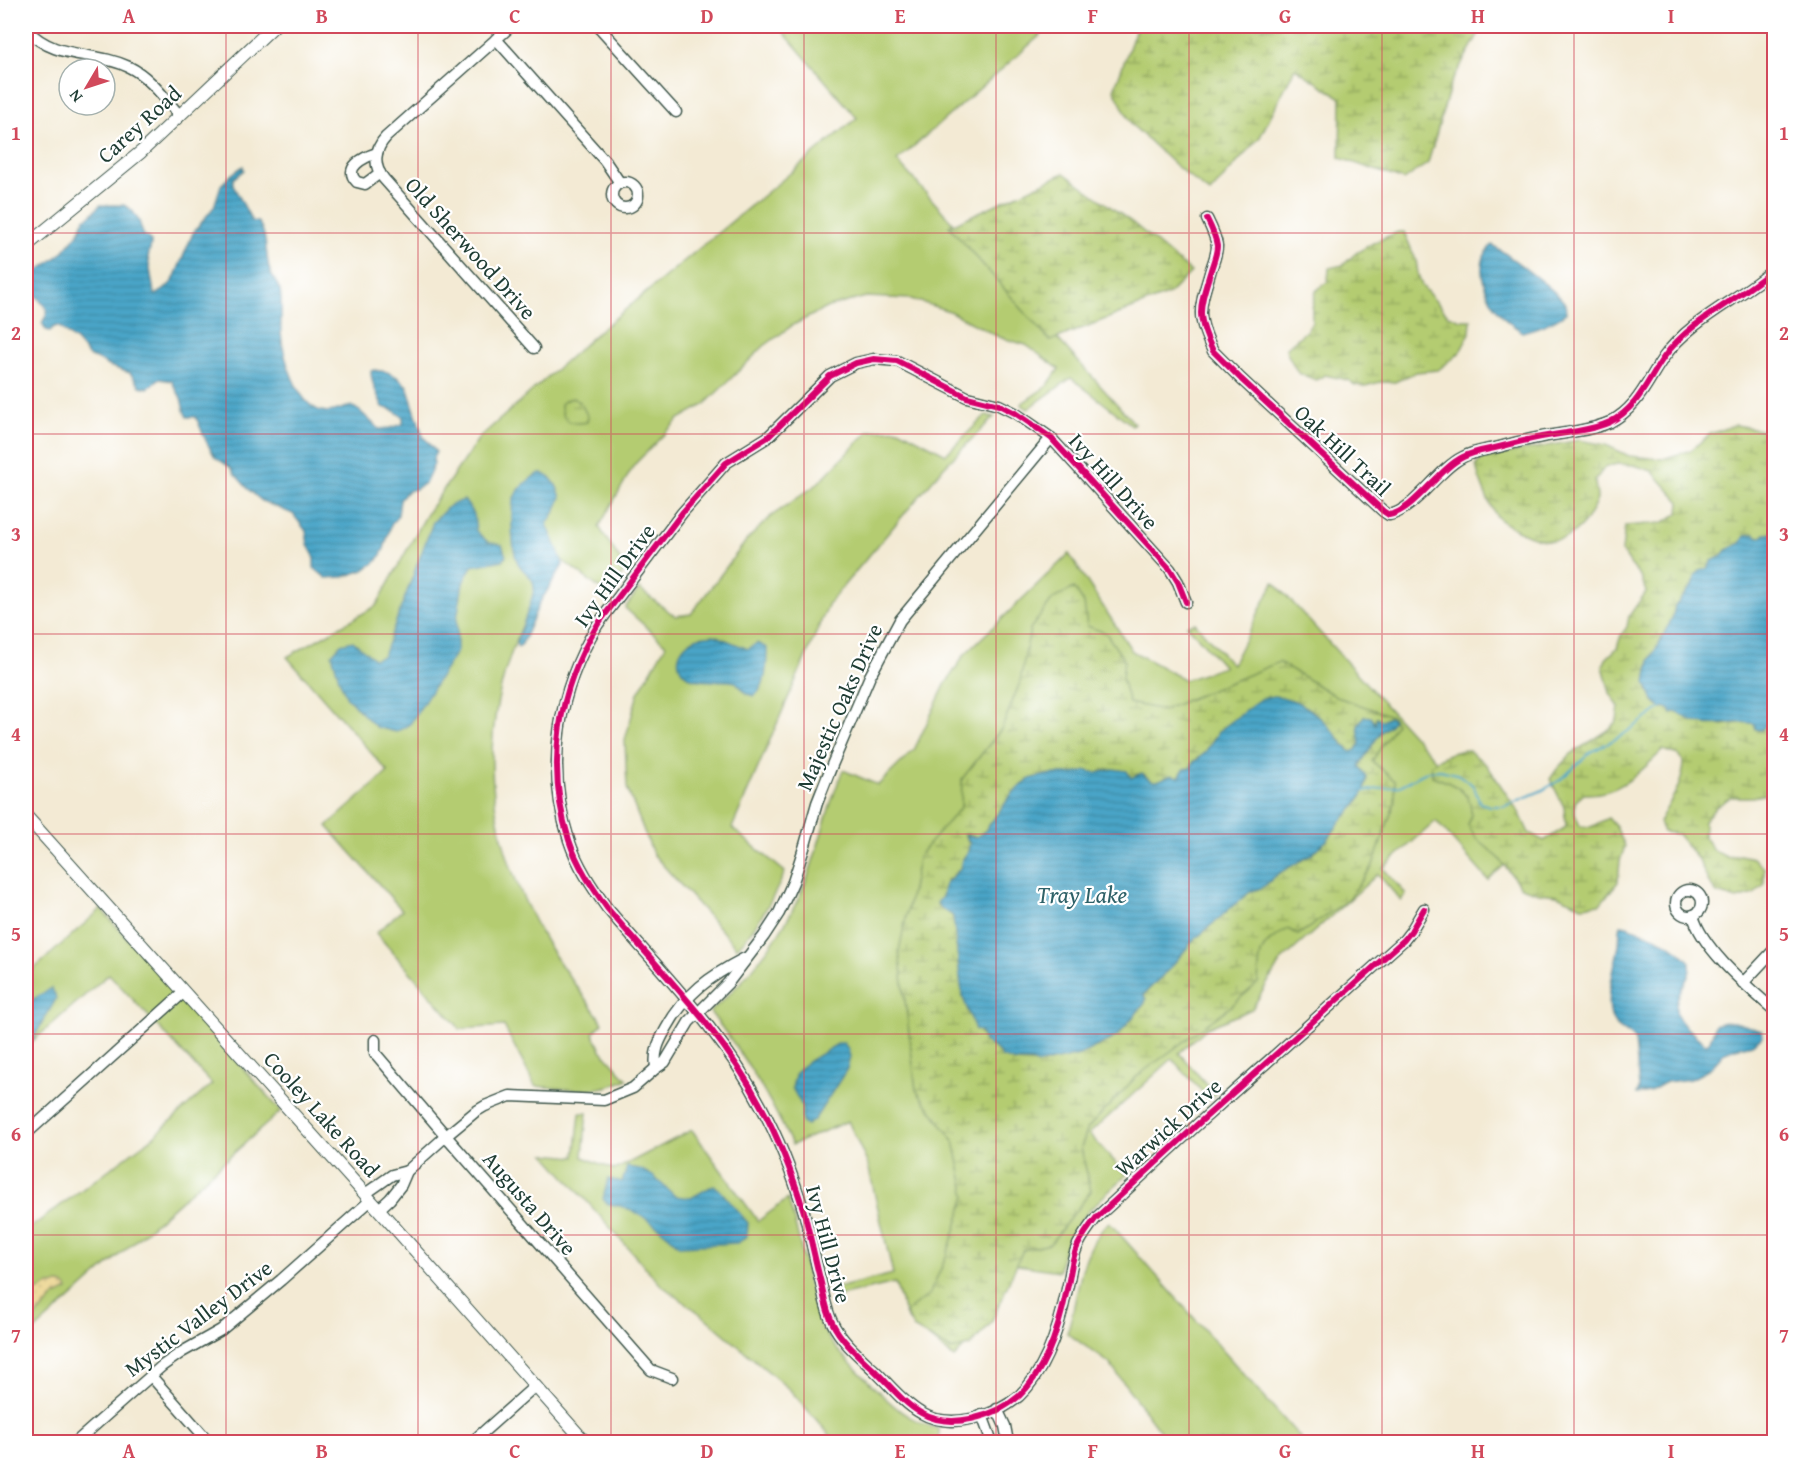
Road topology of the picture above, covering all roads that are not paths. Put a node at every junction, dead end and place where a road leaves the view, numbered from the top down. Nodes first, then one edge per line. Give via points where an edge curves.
1 (274, 26) edge
2 (511, 26) edge
3 (598, 26) edge
4 (26, 29) edge
5 (496, 39) junction
6 (676, 112) dead end
7 (180, 116) junction
8 (377, 153) junction
9 (380, 173) junction
10 (620, 183) dead end
11 (1207, 219) dead end
12 (26, 246) edge
13 (1774, 269) edge
14 (534, 348) dead end
15 (1051, 438) junction
16 (1186, 602) dead end
17 (26, 816) edge
18 (1424, 909) dead end
19 (1693, 915) dead end
20 (1774, 950) edge
21 (747, 957) junction
22 (1743, 983) junction
23 (184, 992) junction
24 (686, 998) junction
25 (1774, 1010) edge
26 (697, 1012) junction
27 (375, 1040) dead end
28 (656, 1068) junction
29 (26, 1134) edge
30 (446, 1136) junction
31 (407, 1172) junction
32 (372, 1201) junction
33 (151, 1376) junction
34 (672, 1378) dead end
35 (535, 1386) junction
36 (997, 1409) junction
37 (982, 1415) junction
38 (76, 1443) edge
39 (209, 1443) edge
40 (472, 1443) edge
41 (585, 1443) edge
42 (992, 1443) edge
43 (1008, 1443) edge

1 - 7 street, Carey Road
2 - 5 street, Old Sherwood Drive
3 - 6 street
4 - 7 street via 52,48 133,69
5 - 8 street, Old Sherwood Drive via 386,137
5 - 10 street
7 - 12 street, Carey Road via 127,165
8 - 9 street, Old Sherwood Drive
8 - 9 street, Old Sherwood Drive via 364,156 353,167 352,176 365,184
9 - 14 street, Old Sherwood Drive
11 - 13 street, Oak Hill Trail via 1217,244 1201,316 1213,351 1389,515 1401,511 1449,465 1463,457 1521,441 1587,430 1622,415 1685,333
15 - 16 street, Ivy Hill Drive via 1170,569
15 - 21 street, Majestic Oaks Drive via 900,620 870,676 832,765 793,882 764,936
15 - 24 street, Ivy Hill Drive via 999,405 967,397 897,362 874,359 856,363 830,376 768,437 726,463 682,513 598,624 576,664 561,714 557,764 563,817 593,888
17 - 23 street, Cooley Lake Road
18 - 36 street, Warwick Drive via 1404,940 1096,1218 1077,1246 1048,1352 1028,1387
19 - 22 street via 1707,943
20 - 22 street
21 - 24 street, Majestic Oaks Drive
21 - 26 street, Majestic Oaks Drive via 728,983
22 - 25 street
23 - 29 street
23 - 32 street, Cooley Lake Road
24 - 26 street, Ivy Hill Drive
24 - 28 street, Majestic Oaks Drive via 663,1034 654,1055
26 - 28 street, Majestic Oaks Drive via 665,1062
26 - 37 street, Ivy Hill Drive via 744,1074 774,1132 804,1212 827,1308 837,1332 922,1414 954,1421
27 - 30 street, Augusta Drive via 375,1053
28 - 30 street, Majestic Oaks Drive via 633,1088 604,1100 510,1096 475,1112
30 - 31 street, Majestic Oaks Drive
30 - 34 street, Augusta Drive via 651,1370
31 - 32 street, Majestic Oaks Drive via 392,1175
31 - 32 street, Majestic Oaks Drive via 390,1199
32 - 33 street, Mystic Valley Drive via 221,1330 182,1352
32 - 35 street, Cooley Lake Road
33 - 38 street, Mystic Valley Drive
33 - 39 street
35 - 40 street
35 - 41 street, Cooley Lake Road
36 - 37 street, Ivy Hill Drive
36 - 43 street
37 - 42 street

